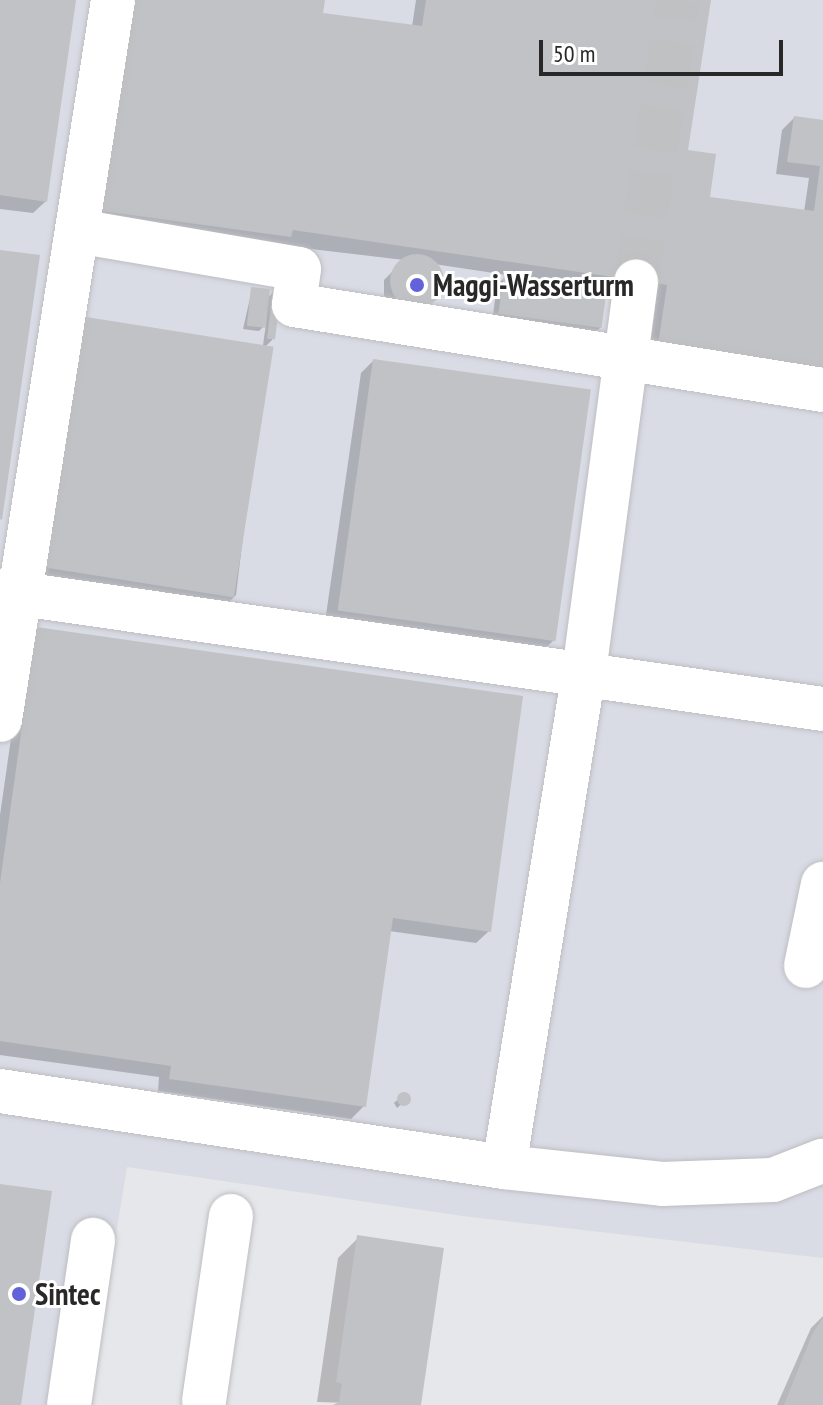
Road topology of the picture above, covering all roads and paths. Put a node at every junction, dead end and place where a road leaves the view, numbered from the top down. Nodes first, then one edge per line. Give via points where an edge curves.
1 (113, 0) edge
2 (77, 231) junction
3 (636, 281) tunnel mouth
4 (624, 361) junction
5 (823, 390) edge
6 (10, 592) edge
7 (584, 672) junction
8 (823, 709) edge
9 (0, 720) edge
10 (823, 884) edge
11 (806, 966) dead end
12 (0, 1091) edge
13 (822, 1161) edge
14 (504, 1167) junction
15 (231, 1216) dead end
16 (93, 1240) dead end
17 (209, 1404) edge
18 (69, 1405) edge

1 - 2 lane
2 - 4 lane via 299,269 294,305
2 - 6 lane
3 - 4 lane
4 - 5 lane
4 - 7 lane
6 - 7 lane
6 - 9 lane
7 - 8 lane
7 - 14 lane
10 - 11 lane
12 - 14 lane
13 - 14 lane via 773,1180 662,1184
15 - 17 lane
16 - 18 lane

